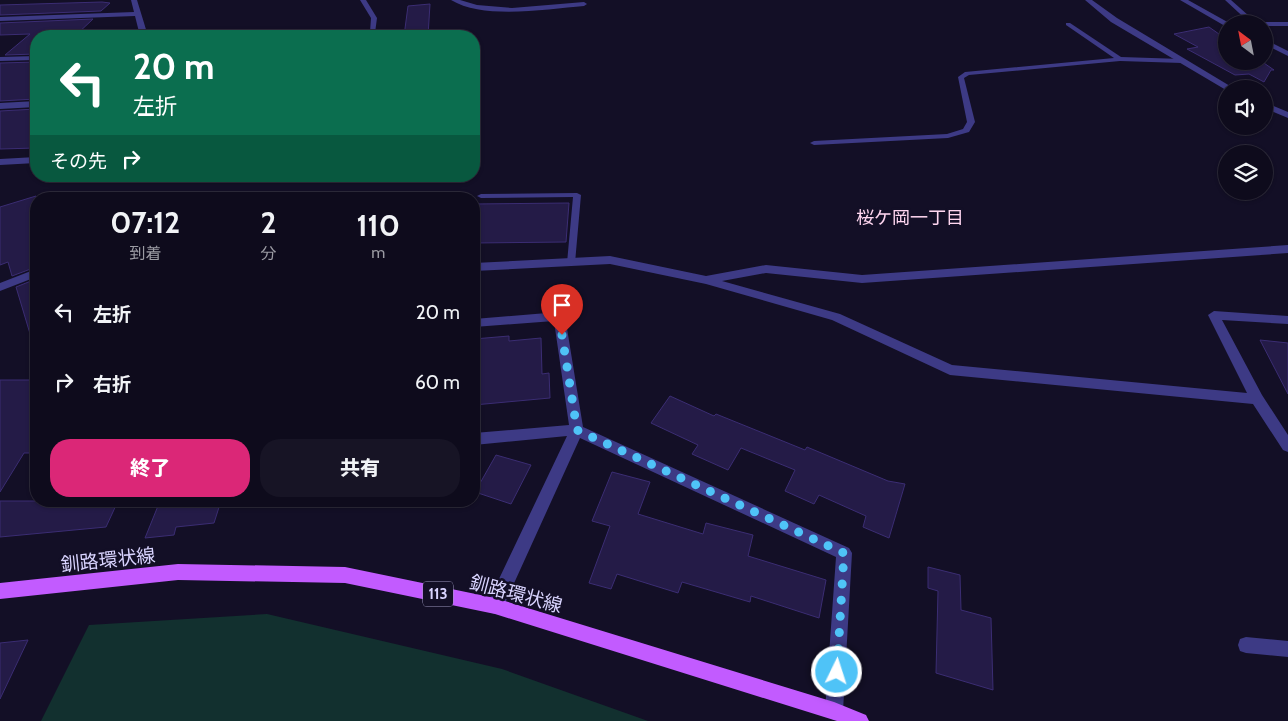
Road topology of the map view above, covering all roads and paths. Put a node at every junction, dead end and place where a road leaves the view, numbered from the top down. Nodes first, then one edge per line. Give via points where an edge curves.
1 (134, 0) edge
2 (363, 0) edge
3 (454, 0) edge
4 (1088, 0) edge
5 (1183, 0) edge
6 (1228, 0) edge
7 (584, 4) dead end
8 (138, 14) junction
9 (1245, 15) edge
10 (0, 19) edge
11 (1218, 19) edge
12 (1068, 24) dead end
13 (1273, 24) edge
14 (1288, 24) edge
15 (142, 30) edge
16 (373, 30) edge
17 (1273, 46) edge
18 (1288, 54) edge
19 (30, 58) edge
20 (0, 59) edge
21 (1120, 59) junction
22 (1182, 61) junction
23 (1218, 82) edge
24 (30, 104) edge
25 (0, 106) edge
26 (1273, 109) edge
27 (1288, 115) edge
28 (814, 142) dead end
29 (30, 160) edge
30 (0, 162) edge
31 (481, 196) dead end
32 (1288, 249) edge
33 (571, 262) junction
34 (480, 267) edge
35 (30, 275) edge
36 (706, 280) junction
37 (0, 287) edge
38 (1288, 320) edge
39 (480, 322) edge
40 (1257, 399) junction
41 (577, 430) junction
42 (480, 438) edge
43 (1288, 445) edge
44 (0, 590) edge
45 (495, 606) junction
46 (1246, 645) dead end
47 (1288, 649) edge
48 (834, 711) junction
49 (860, 721) edge

1 - 8 street
2 - 16 lane via 374,18
3 - 7 lane via 477,7 512,10
4 - 22 street via 1114,20
5 - 11 street
6 - 9 lane
8 - 10 street
8 - 15 street
12 - 21 lane
13 - 14 lane
17 - 18 street
19 - 20 street
21 - 22 lane
21 - 28 lane via 967,73 961,77 970,122 966,130 948,136
22 - 23 street
24 - 25 street
26 - 27 street
29 - 30 street
31 - 33 lane via 577,195
32 - 36 street via 862,279 766,269
33 - 34 street
33 - 36 street via 610,260
35 - 37 street
36 - 40 street via 836,317 950,370
38 - 40 street via 1214,315
39 - 41 street via 559,316
40 - 43 street
41 - 42 street
41 - 45 street
41 - 48 street via 844,553
44 - 45 main road, 釧路環状線 / 113 via 178,572 345,575
45 - 48 main road, 釧路環状線 / 113
46 - 47 street
48 - 49 main road, 釧路環状線 / 113

